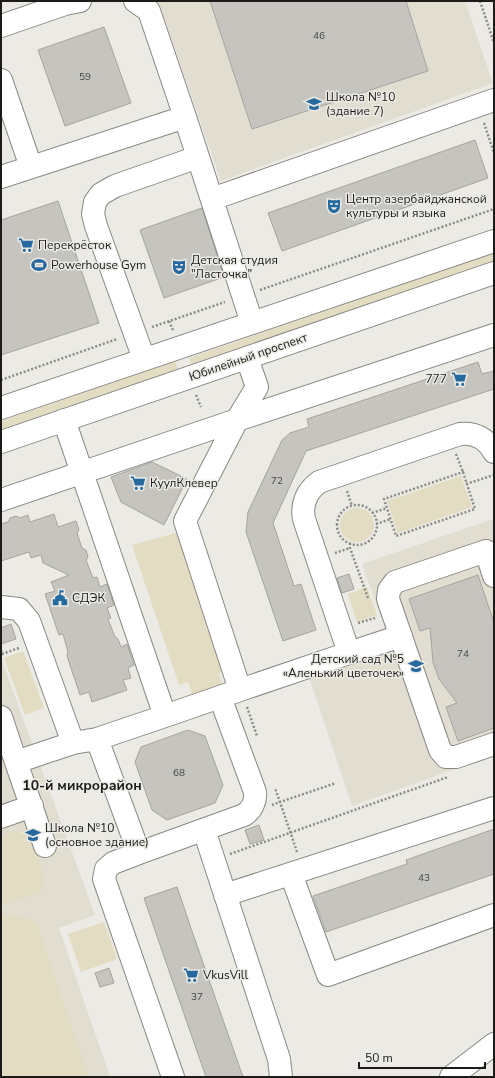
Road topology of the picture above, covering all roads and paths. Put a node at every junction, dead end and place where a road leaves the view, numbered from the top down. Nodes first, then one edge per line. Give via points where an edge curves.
1 (135, 1) edge
2 (480, 1) edge
3 (70, 2) edge
4 (1, 26) edge
5 (494, 43) edge
6 (1, 80) edge
7 (486, 102) edge
8 (184, 117) junction
9 (494, 153) edge
10 (198, 157) junction
11 (31, 167) junction
12 (1, 177) edge
13 (212, 199) junction
14 (494, 241) edge
15 (494, 273) edge
16 (252, 323) junction
17 (494, 335) edge
18 (247, 358) junction
19 (144, 359) junction
20 (1, 408) edge
21 (64, 420) junction
22 (237, 420) junction
23 (1, 442) edge
24 (494, 452) edge
25 (82, 472) junction
26 (494, 475) edge
27 (466, 484) junction
28 (1, 500) edge
29 (387, 508) junction
30 (372, 513) junction
31 (390, 520) junction
32 (376, 524) junction
33 (350, 543) junction
34 (490, 550) edge
35 (494, 576) edge
36 (370, 604) dead end
37 (1, 607) edge
38 (373, 611) dead end
39 (341, 629) junction
40 (401, 636) junction
41 (349, 653) junction
42 (240, 690) junction
43 (220, 697) junction
44 (165, 716) junction
45 (1, 717) edge
46 (97, 739) junction
47 (74, 743) junction
48 (494, 744) edge
49 (16, 762) junction
50 (449, 777) dead end
51 (336, 783) dead end
52 (32, 806) junction
53 (494, 808) edge
54 (1, 817) edge
55 (204, 830) junction
56 (291, 833) junction
57 (45, 846) dead end
58 (139, 853) junction
59 (214, 860) junction
60 (290, 874) junction
61 (225, 895) junction
62 (494, 916) edge
63 (494, 1044) edge
64 (173, 1077) edge
65 (281, 1077) edge
66 (450, 1077) edge

1 - 8 street via 149,11
2 - 5 path
3 - 4 street
6 - 11 street
7 - 9 path
7 - 13 street
8 - 10 street
8 - 11 street
10 - 13 street
10 - 19 street via 115,186 101,194 95,202 93,214 96,226
11 - 12 street
13 - 16 street
14 - 16 street
15 - 18 street, Юбилейный проспект
16 - 19 street
17 - 22 street
18 - 21 street, Юбилейный проспект
18 - 22 street via 257,387
19 - 20 street
21 - 23 street, Юбилейный проспект
21 - 25 street
22 - 25 street
22 - 42 street via 185,522
24 - 39 street via 484,439 468,433 313,486 302,510
25 - 28 street
25 - 44 street
26 - 27 path
27 - 29 path via 463,472 384,499
27 - 31 path via 475,509 396,536
29 - 30 path
29 - 31 path
30 - 32 path
30 - 33 path via 367,508 352,506 340,515 337,522 338,530 341,537
31 - 32 path
32 - 33 path via 374,535 368,541 354,545
33 - 36 path
34 - 35 street
34 - 40 street via 395,582 389,590 388,599
37 - 47 street via 19,609 28,621
38 - 39 path via 375,618
39 - 41 street
40 - 41 street
40 - 48 street via 440,750 446,756 456,757
41 - 42 street
42 - 43 street
43 - 44 street
43 - 55 street via 255,796 251,809 244,815
44 - 46 street
45 - 49 street
46 - 47 street
46 - 58 street
47 - 49 street
49 - 52 street
50 - 56 path
51 - 56 path via 280,802
52 - 54 street
52 - 57 street
53 - 60 street
55 - 58 street
55 - 59 street
56 - 59 path
58 - 64 street via 112,863 106,869 104,879
59 - 61 street
60 - 61 street
60 - 62 street via 328,975
61 - 65 street via 279,1059
63 - 66 street

